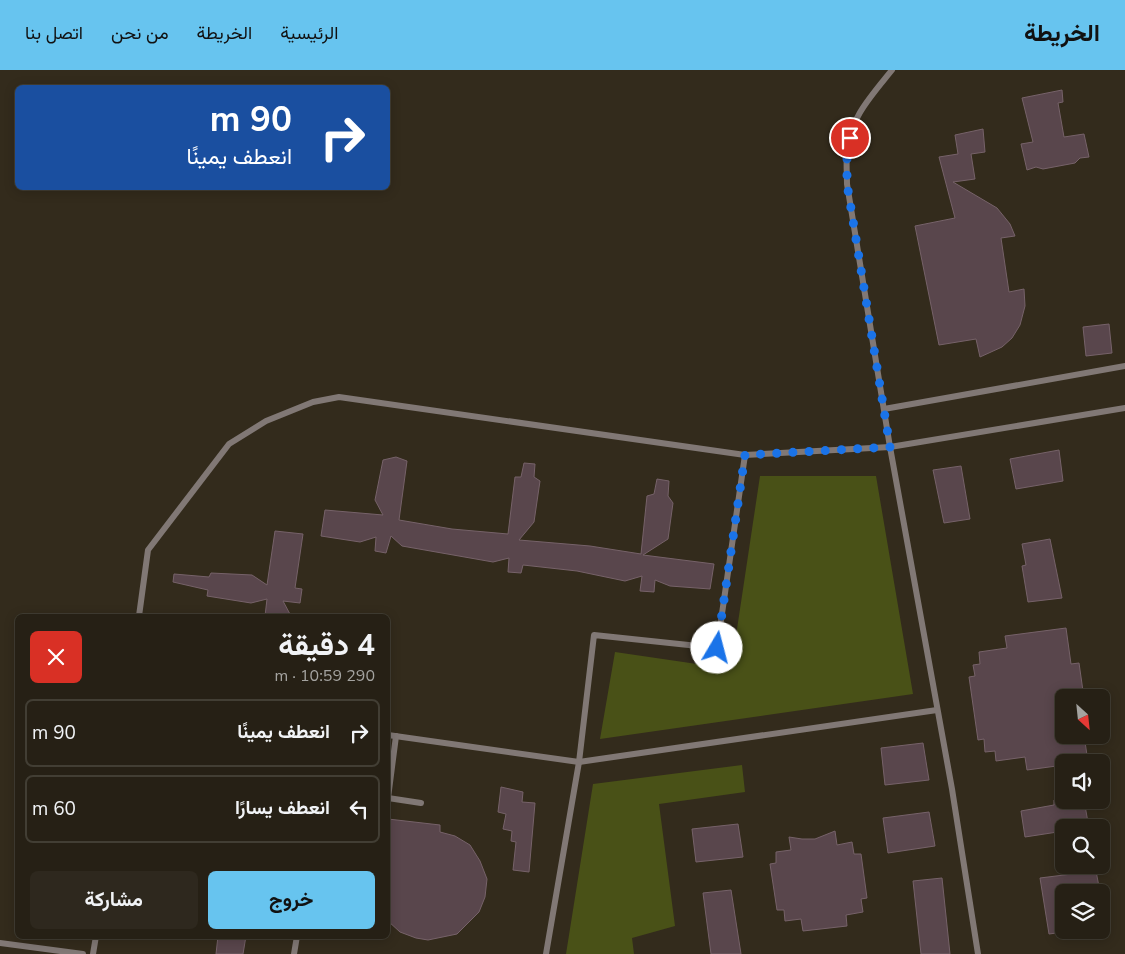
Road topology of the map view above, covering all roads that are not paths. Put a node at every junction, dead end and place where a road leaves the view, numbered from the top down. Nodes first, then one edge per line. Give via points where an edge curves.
1 (892, 70) edge
2 (1125, 366) edge
3 (1125, 408) edge
4 (884, 409) junction
5 (890, 447) junction
6 (745, 455) junction
7 (139, 614) edge
8 (937, 710) junction
9 (390, 735) edge
10 (396, 736) junction
11 (579, 762) junction
12 (390, 782) edge
13 (390, 798) edge
14 (421, 803) dead end
15 (96, 939) edge
16 (296, 939) edge
17 (0, 943) edge
18 (84, 954) edge
19 (93, 954) edge
20 (294, 954) edge
21 (546, 954) edge
22 (978, 954) edge

1 - 4 lane via 862,107 853,125 847,150 847,184
2 - 4 lane
3 - 5 lane
4 - 5 lane
5 - 6 lane
5 - 8 lane
6 - 7 lane via 339,397 313,402 266,421 229,444 148,550
6 - 11 lane via 717,648 594,635
8 - 11 lane
8 - 22 lane
9 - 10 lane
10 - 11 lane
10 - 12 lane
11 - 21 lane
13 - 14 lane
15 - 19 lane
16 - 20 lane
17 - 18 lane

